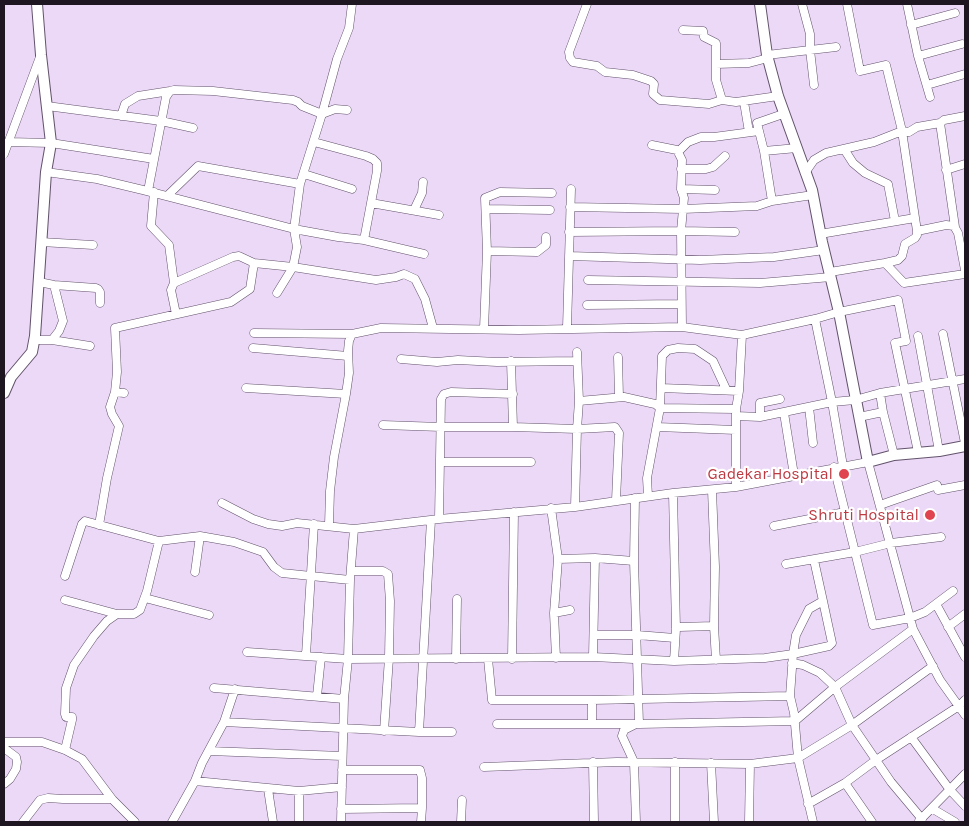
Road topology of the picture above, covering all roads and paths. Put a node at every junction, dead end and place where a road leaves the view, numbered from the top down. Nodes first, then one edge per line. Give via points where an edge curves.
1 (37, 4) edge
2 (352, 4) edge
3 (587, 4) edge
4 (760, 4) edge
5 (802, 4) edge
6 (847, 4) edge
7 (906, 4) edge
8 (955, 13) dead end
9 (911, 25) junction
10 (683, 30) dead end
11 (962, 44) dead end
12 (836, 47) dead end
13 (810, 50) junction
14 (41, 55) junction
15 (768, 56) junction
16 (918, 56) junction
17 (716, 64) junction
18 (965, 74) edge
19 (814, 85) dead end
20 (927, 85) junction
21 (170, 91) junction
22 (778, 96) junction
23 (930, 97) dead end
24 (722, 100) junction
25 (744, 102) junction
26 (47, 106) junction
27 (347, 110) dead end
28 (322, 114) junction
29 (783, 114) junction
30 (121, 116) junction
31 (965, 116) edge
32 (161, 121) junction
33 (940, 123) junction
34 (193, 128) dead end
35 (759, 131) junction
36 (902, 131) junction
37 (749, 132) junction
38 (8, 142) junction
39 (314, 142) junction
40 (51, 143) junction
41 (652, 144) dead end
42 (797, 148) junction
43 (844, 149) junction
44 (764, 151) junction
45 (678, 152) junction
46 (4, 154) edge
47 (725, 156) dead end
48 (154, 160) junction
49 (965, 164) edge
50 (681, 169) junction
51 (946, 170) junction
52 (46, 172) junction
53 (805, 173) junction
54 (304, 174) junction
55 (423, 182) dead end
56 (300, 184) junction
57 (352, 188) dead end
58 (571, 189) dead end
59 (681, 189) junction
60 (715, 190) dead end
61 (151, 192) junction
62 (552, 193) dead end
63 (812, 195) junction
64 (166, 196) junction
65 (772, 201) junction
66 (371, 202) junction
67 (570, 207) junction
68 (486, 209) junction
69 (683, 209) junction
70 (414, 210) junction
71 (550, 210) dead end
72 (440, 215) dead end
73 (915, 218) junction
74 (895, 221) junction
75 (955, 227) junction
76 (294, 229) junction
77 (681, 231) junction
78 (917, 231) junction
79 (569, 232) junction
80 (735, 232) dead end
81 (820, 234) junction
82 (546, 237) dead end
83 (364, 240) junction
84 (41, 242) junction
85 (93, 245) dead end
86 (824, 250) junction
87 (487, 252) junction
88 (424, 254) dead end
89 (568, 256) junction
90 (681, 259) junction
91 (254, 263) junction
92 (885, 263) junction
93 (293, 267) junction
94 (965, 270) edge
95 (965, 274) edge
96 (830, 275) junction
97 (588, 280) dead end
98 (681, 281) junction
99 (38, 282) junction
100 (174, 283) junction
101 (54, 285) junction
102 (277, 293) dead end
103 (100, 303) dead end
104 (587, 304) dead end
105 (681, 304) junction
106 (839, 312) junction
107 (176, 314) junction
108 (815, 319) junction
109 (682, 327) junction
110 (433, 328) junction
111 (567, 328) junction
112 (484, 329) junction
113 (254, 333) dead end
114 (352, 334) junction
115 (943, 334) dead end
116 (742, 335) junction
117 (918, 336) dead end
118 (35, 340) junction
119 (52, 340) junction
120 (90, 346) dead end
121 (253, 348) dead end
122 (577, 352) dead end
123 (348, 356) junction
124 (618, 357) dead end
125 (400, 359) dead end
126 (511, 361) junction
127 (577, 361) junction
128 (965, 379) edge
129 (952, 382) junction
130 (927, 385) junction
131 (246, 388) dead end
132 (661, 388) junction
133 (726, 389) junction
134 (904, 389) junction
135 (739, 391) junction
136 (115, 392) junction
137 (4, 393) edge
138 (124, 393) dead end
139 (880, 393) junction
140 (346, 394) junction
141 (513, 394) junction
142 (619, 397) junction
143 (780, 399) dead end
144 (580, 400) junction
145 (855, 400) junction
146 (832, 402) junction
147 (809, 407) junction
148 (660, 408) junction
149 (884, 412) junction
150 (736, 413) junction
151 (784, 413) junction
152 (859, 417) junction
153 (760, 418) junction
154 (383, 425) dead end
155 (441, 427) junction
156 (513, 427) junction
157 (657, 427) junction
158 (577, 429) junction
159 (736, 430) junction
160 (813, 443) dead end
161 (965, 444) edge
162 (939, 451) junction
163 (918, 452) junction
164 (894, 455) junction
165 (440, 462) junction
166 (531, 462) dead end
167 (868, 462) junction
168 (843, 466) junction
169 (834, 467) junction
170 (794, 475) junction
171 (965, 485) edge
172 (736, 487) junction
173 (712, 490) junction
174 (673, 492) junction
175 (648, 496) junction
176 (635, 498) junction
177 (616, 500) junction
178 (222, 503) dead end
179 (880, 505) junction
180 (575, 507) junction
181 (551, 508) junction
182 (514, 512) junction
183 (845, 512) junction
184 (435, 520) junction
185 (314, 524) junction
186 (99, 525) junction
187 (329, 525) junction
188 (774, 526) dead end
189 (354, 529) junction
190 (200, 536) junction
191 (940, 538) dead end
192 (159, 541) junction
193 (891, 543) junction
194 (854, 552) junction
195 (595, 558) junction
196 (558, 559) junction
197 (814, 560) junction
198 (634, 561) junction
199 (786, 564) dead end
200 (351, 571) junction
201 (195, 572) dead end
202 (66, 576) dead end
203 (311, 577) junction
204 (350, 580) junction
205 (953, 591) dead end
206 (145, 598) junction
207 (458, 599) dead end
208 (65, 600) dead end
209 (823, 602) junction
210 (936, 604) junction
211 (570, 610) dead end
212 (554, 613) junction
213 (116, 614) junction
214 (965, 614) edge
215 (208, 615) dead end
216 (910, 618) junction
217 (714, 626) junction
218 (948, 627) junction
219 (913, 629) junction
220 (676, 633) junction
221 (637, 634) junction
222 (594, 635) junction
223 (247, 652) dead end
224 (793, 654) junction
225 (306, 655) junction
226 (321, 656) junction
227 (593, 657) junction
228 (390, 658) junction
229 (556, 658) junction
230 (638, 658) junction
231 (965, 658) edge
232 (348, 659) junction
233 (424, 659) junction
234 (456, 659) junction
235 (488, 659) junction
236 (512, 659) junction
237 (716, 660) junction
238 (674, 661) junction
239 (792, 663) junction
240 (933, 666) junction
241 (835, 687) junction
242 (214, 688) dead end
243 (235, 689) junction
244 (318, 696) junction
245 (790, 696) junction
246 (344, 699) junction
247 (638, 699) junction
248 (592, 700) junction
249 (965, 700) edge
250 (959, 706) junction
251 (965, 716) edge
252 (794, 721) junction
253 (224, 722) junction
254 (497, 724) dead end
255 (592, 724) junction
256 (639, 724) junction
257 (852, 725) junction
258 (343, 728) junction
259 (384, 730) junction
260 (419, 732) junction
261 (452, 732) dead end
262 (911, 737) junction
263 (4, 742) edge
264 (4, 748) edge
265 (65, 750) junction
266 (209, 751) junction
267 (342, 756) junction
268 (798, 758) junction
269 (876, 760) junction
270 (594, 762) junction
271 (634, 762) junction
272 (675, 762) junction
273 (711, 763) junction
274 (750, 764) junction
275 (484, 767) dead end
276 (342, 770) junction
277 (965, 774) edge
278 (195, 781) junction
279 (846, 783) junction
280 (4, 784) edge
281 (342, 787) junction
282 (268, 789) junction
283 (950, 790) junction
284 (299, 791) junction
285 (112, 798) junction
286 (462, 800) dead end
287 (808, 804) junction
288 (965, 806) edge
289 (422, 808) junction
290 (341, 809) junction
291 (933, 809) junction
292 (176, 814) junction
293 (920, 821) edge
294 (23, 822) edge
295 (135, 822) edge
296 (172, 822) edge
297 (177, 822) edge
298 (273, 822) edge
299 (298, 822) edge
300 (341, 822) edge
301 (421, 822) edge
302 (461, 822) edge
303 (594, 822) edge
304 (636, 822) edge
305 (675, 822) edge
306 (714, 822) edge
307 (750, 822) edge
308 (813, 822) edge
309 (872, 822) edge
310 (956, 822) edge

1 - 14 street
2 - 28 street via 349,28
3 - 24 street via 569,52 573,62 651,81 654,84 653,94 660,100 709,104
4 - 15 street
5 - 13 street via 810,34
6 - 36 street via 860,71 886,65
7 - 9 street
8 - 9 street
9 - 16 street
10 - 17 street via 703,31 704,37 716,43
11 - 16 street
12 - 13 street
13 - 15 street
13 - 19 street
14 - 26 street
14 - 38 street
15 - 17 street via 749,63
15 - 22 street
16 - 20 street
17 - 24 street via 716,80
18 - 20 street
20 - 23 street
21 - 28 street via 213,91 293,100
21 - 30 street via 138,96 125,104
21 - 32 street
22 - 25 street
22 - 29 street
24 - 25 street
25 - 37 street
26 - 30 street
26 - 40 street
27 - 28 street via 335,109
28 - 39 street
29 - 35 street via 757,123
29 - 42 street
30 - 32 street
31 - 33 street
32 - 34 street
32 - 48 street
33 - 36 street
33 - 51 street
35 - 37 street
35 - 44 street
36 - 43 street
36 - 73 street
37 - 45 street via 701,137 688,142
38 - 40 street
38 - 46 street
39 - 54 street
39 - 66 street via 366,156 377,163
40 - 48 street
40 - 52 street
41 - 45 street
42 - 44 street
42 - 53 street
43 - 53 street via 814,160
43 - 74 street via 865,173 888,184
44 - 65 street
45 - 50 street via 682,160
47 - 50 street via 713,167
48 - 61 street
49 - 51 street
50 - 59 street
51 - 75 street
52 - 61 street via 97,179
52 - 84 street
53 - 63 street
54 - 56 street
54 - 57 street
55 - 70 street
56 - 64 street via 198,166
56 - 76 street
58 - 67 street
59 - 60 street
59 - 69 street
61 - 64 street
61 - 100 street via 151,226 169,245
62 - 68 street via 500,192 485,198
63 - 65 street
63 - 81 street
64 - 76 street
65 - 69 street via 757,206
66 - 70 street
66 - 83 street
67 - 69 street
67 - 79 street
68 - 71 street
68 - 87 street
69 - 77 street
70 - 72 street
73 - 74 street
73 - 78 street
74 - 81 street
75 - 78 street via 946,225
75 - 94 street
76 - 83 street
76 - 93 street via 297,247
77 - 79 street
77 - 80 street
77 - 90 street
78 - 92 street via 915,238 905,244 902,256
79 - 89 street
81 - 86 street
82 - 87 street via 546,245 537,252
83 - 88 street
84 - 85 street
84 - 99 street
86 - 90 street via 774,257
86 - 96 street
87 - 112 street
89 - 90 street
89 - 111 street
90 - 98 street
91 - 93 street
91 - 100 street via 239,256 233,257
91 - 107 street via 250,289 231,302
92 - 95 street via 904,284
92 - 96 street
93 - 102 street
93 - 110 street via 376,280 404,274 419,285
96 - 98 street via 760,283
96 - 106 street
97 - 98 street
98 - 105 street
99 - 101 street
99 - 118 street
100 - 107 street via 170,290
101 - 103 street via 98,289
101 - 119 street via 63,320
104 - 105 street
105 - 109 street
106 - 108 street
106 - 134 street via 898,300 906,341 895,343
106 - 145 street
107 - 136 street via 115,328
108 - 116 street
108 - 146 street
109 - 111 street
109 - 116 street
110 - 112 street
110 - 114 street via 381,328
111 - 112 street
113 - 114 street
114 - 123 street
115 - 129 street
116 - 135 street
117 - 130 street
118 - 119 street
118 - 137 street via 32,352 11,377
119 - 120 street
121 - 123 street
122 - 127 street
123 - 140 street
124 - 142 street
125 - 126 street
126 - 127 street
126 - 141 street
127 - 144 street
128 - 129 street
129 - 130 street
129 - 161 street
130 - 134 street
130 - 162 street
131 - 140 street
132 - 133 street
132 - 133 street via 662,356 668,350 678,348 695,349 713,361
132 - 148 street
133 - 135 street
134 - 139 street
134 - 163 street
135 - 150 street
136 - 138 street
136 - 186 street via 110,408 119,426
139 - 145 street
139 - 149 street
140 - 187 street via 334,458
141 - 155 street via 444,394 441,398
141 - 156 street
142 - 144 street
142 - 148 street via 655,404
143 - 153 street via 760,404
144 - 158 street
145 - 146 street
145 - 152 street
146 - 147 street
146 - 168 street
147 - 151 street
147 - 160 street
148 - 150 street
148 - 157 street
149 - 152 street
149 - 164 street
150 - 153 street
150 - 159 street
151 - 153 street
151 - 170 street
152 - 167 street
154 - 155 street
155 - 156 street
155 - 165 street
156 - 158 street
157 - 159 street
157 - 175 street via 648,471
158 - 177 street via 618,429
158 - 180 street
159 - 172 street
161 - 162 street
162 - 163 street
163 - 164 street
164 - 167 street
165 - 166 street
165 - 184 street
167 - 168 street
167 - 179 street
168 - 169 street
169 - 170 street
169 - 183 street
170 - 172 street
171 - 179 street via 938,490 937,485
172 - 173 street
173 - 174 street
173 - 217 street
174 - 175 street
174 - 220 street
175 - 176 street
176 - 177 street
176 - 198 street
177 - 180 street
178 - 185 street via 268,524
179 - 193 street
180 - 181 street
181 - 182 street
181 - 196 street
182 - 184 street
182 - 236 street
183 - 188 street
183 - 194 street
184 - 189 street
184 - 233 street
185 - 187 street
185 - 203 street
186 - 192 street
186 - 202 street via 82,524
187 - 189 street
189 - 200 street
190 - 192 street
190 - 201 street
190 - 203 street via 234,542 263,552 282,573
191 - 193 street
192 - 206 street
193 - 194 street
193 - 216 street
194 - 197 street
194 - 216 street via 873,625
195 - 196 street
195 - 198 street
195 - 222 street
196 - 212 street
197 - 199 street
197 - 209 street
198 - 221 street
200 - 204 street
200 - 228 street via 383,571 388,574
203 - 204 street
203 - 225 street
204 - 232 street
205 - 210 street
206 - 213 street via 137,613
206 - 215 street
207 - 234 street
208 - 213 street
209 - 224 street via 809,609 796,635
209 - 224 street via 832,643
210 - 216 street
210 - 218 street
211 - 212 street
212 - 229 street
213 - 265 street via 100,629 74,665 66,688 65,714 72,720
214 - 218 street
216 - 219 street
217 - 220 street via 679,627
217 - 237 street
218 - 231 street
219 - 240 street
219 - 241 street
220 - 221 street
220 - 238 street
221 - 222 street
221 - 230 street
222 - 227 street
223 - 225 street
224 - 237 street
224 - 239 street
225 - 226 street
226 - 232 street
226 - 244 street
227 - 229 street
227 - 230 street
228 - 232 street
228 - 233 street
228 - 259 street
229 - 236 street
230 - 238 street
230 - 247 street
232 - 246 street
233 - 234 street
233 - 260 street
234 - 235 street
235 - 236 street
235 - 248 street via 492,700
237 - 238 street
239 - 241 street via 820,673
239 - 245 street
240 - 250 street
240 - 257 street
241 - 252 street
241 - 257 street
242 - 243 street
243 - 244 street
243 - 253 street
244 - 246 street
245 - 247 street
245 - 252 street
246 - 258 street
247 - 248 street
247 - 256 street
248 - 255 street
249 - 250 street
250 - 251 street
250 - 262 street
252 - 256 street
252 - 268 street
253 - 258 street
253 - 266 street
254 - 255 street
255 - 256 street
256 - 271 street via 624,730 622,736
257 - 268 street
257 - 269 street
258 - 259 street
258 - 267 street
259 - 260 street
260 - 261 street
262 - 269 street
262 - 283 street
263 - 265 street via 42,742
264 - 280 street via 16,757 17,762 16,770
265 - 285 street via 82,760
266 - 267 street
266 - 278 street
267 - 276 street
268 - 274 street
268 - 287 street
269 - 279 street
269 - 293 street
270 - 271 street
270 - 275 street
270 - 303 street
271 - 272 street
271 - 304 street
272 - 273 street
272 - 305 street
273 - 274 street
273 - 306 street
274 - 307 street
276 - 281 street
276 - 289 street via 420,770
277 - 283 street
278 - 282 street
278 - 292 street
279 - 287 street
279 - 309 street
281 - 284 street
281 - 290 street
282 - 284 street
282 - 298 street
283 - 288 street
283 - 291 street
284 - 299 street
285 - 294 street via 40,800
285 - 295 street
286 - 302 street
287 - 308 street
289 - 290 street
289 - 301 street
290 - 300 street
291 - 293 street
291 - 310 street
292 - 296 street
292 - 297 street

